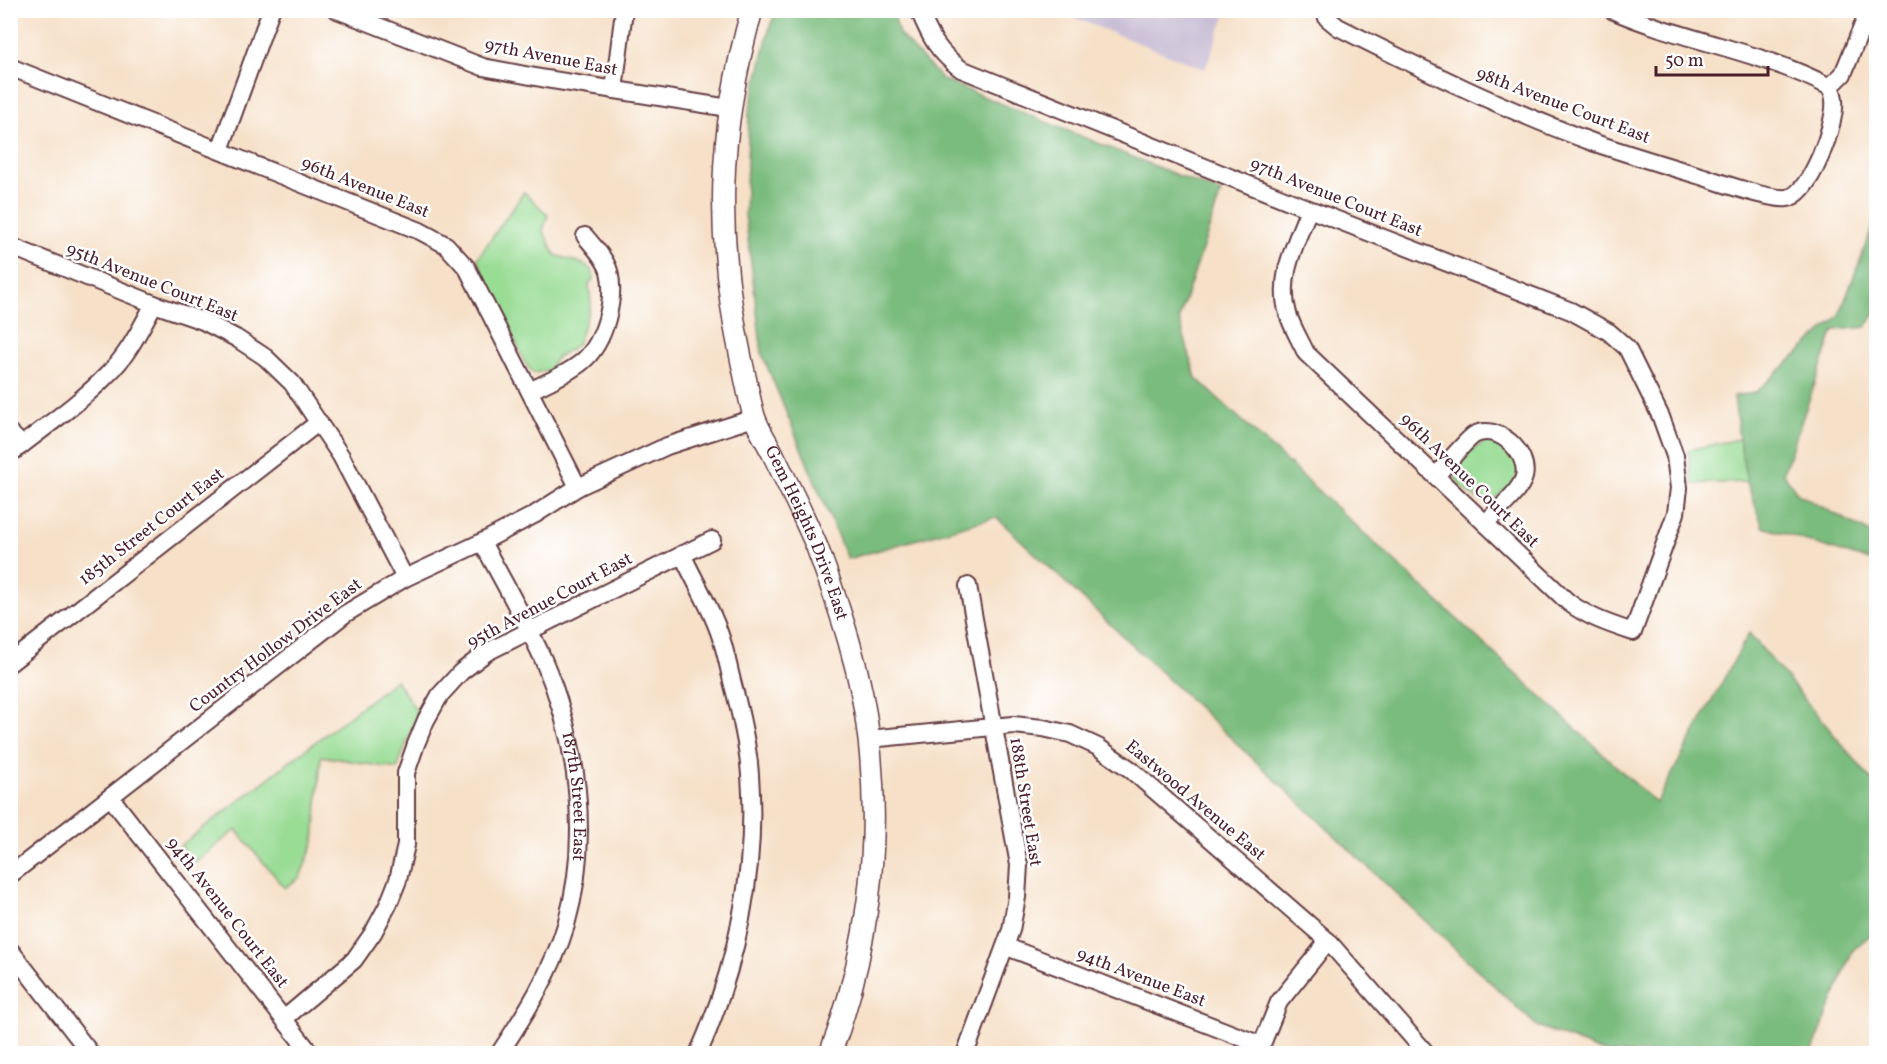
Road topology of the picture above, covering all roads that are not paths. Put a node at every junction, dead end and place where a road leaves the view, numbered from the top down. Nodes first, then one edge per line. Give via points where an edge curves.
1 (271, 10) edge
2 (337, 10) edge
3 (624, 10) edge
4 (919, 10) edge
5 (1612, 10) edge
6 (1869, 10) edge
7 (751, 12) edge
8 (1326, 14) edge
9 (10, 67) edge
10 (1830, 87) junction
11 (615, 90) junction
12 (729, 108) junction
13 (220, 150) junction
14 (1310, 209) junction
15 (585, 236) dead end
16 (10, 246) edge
17 (154, 304) junction
18 (530, 391) junction
19 (754, 418) junction
20 (318, 422) junction
21 (14, 444) edge
22 (1436, 476) junction
23 (579, 488) junction
24 (1485, 523) junction
25 (712, 540) dead end
26 (482, 542) junction
27 (682, 554) junction
28 (405, 578) junction
29 (968, 586) dead end
30 (529, 631) junction
31 (1633, 632) joint
32 (10, 663) edge
33 (993, 726) junction
34 (869, 738) junction
35 (111, 798) junction
36 (10, 875) edge
37 (1328, 941) junction
38 (1007, 946) junction
39 (10, 950) edge
40 (285, 1018) junction
41 (1259, 1049) edge
42 (91, 1053) edge
43 (311, 1053) edge
44 (499, 1053) edge
45 (698, 1053) edge
46 (830, 1053) edge
47 (965, 1053) edge
48 (1426, 1053) edge

1 - 13 street
2 - 11 street, 97th Avenue East via 483,67
3 - 11 street
4 - 14 street, 97th Avenue Court East via 928,34 944,56 961,69
5 - 10 street via 1756,57
6 - 10 street via 1843,74
7 - 12 street, Gem Heights Drive East
8 - 10 street, 98th Avenue Court East via 1338,27 1444,80 1594,142 1779,198 1796,194 1813,174 1833,115
9 - 13 street, 96th Avenue East
11 - 12 street, 97th Avenue East
12 - 19 street, Gem Heights Drive East via 722,207 725,258 731,311
13 - 18 street, 96th Avenue East via 446,245 467,268
14 - 22 street, 96th Avenue Court East via 1286,268 1283,290 1288,315 1306,353
14 - 31 street, 97th Avenue Court East via 1571,311 1609,332 1627,348 1661,417 1675,456 1679,488 1676,513
15 - 18 street via 609,270 611,304 606,323 597,345 583,361
16 - 17 street, 95th Avenue Court East
17 - 20 street, 95th Avenue Court East via 203,321 265,357 292,383
17 - 21 street via 110,373 76,403
18 - 23 street, 96th Avenue East
19 - 23 street, Country Hollow Drive East via 667,446
19 - 34 street, Gem Heights Drive East via 816,544 847,630
20 - 28 street, 95th Avenue Court East via 341,456
20 - 32 street, 185th Street Court East
22 - 24 street, 96th Avenue Court East
22 - 24 street via 1474,435 1499,435 1509,441 1525,463 1524,476
23 - 26 street, Country Hollow Drive East
24 - 31 street, 96th Avenue Court East via 1582,612
25 - 27 street, 95th Avenue Court East
26 - 28 street, Country Hollow Drive East
26 - 30 street, 187th Street East
27 - 30 street, 95th Avenue Court East
27 - 45 street via 719,632 736,696 750,773 752,826 734,957
28 - 35 street, Country Hollow Drive East via 345,614
29 - 33 street, 188th Street East
30 - 40 street, 95th Avenue Court East via 487,652 440,695 406,773 406,845 388,904 354,960
30 - 44 street, 187th Street East via 561,707 574,757 579,816 577,868 566,925 547,974
33 - 34 street, Eastwood Avenue East
33 - 37 street, Eastwood Avenue East via 1042,728 1070,734 1098,747 1130,769
33 - 38 street, 188th Street East via 1019,865
34 - 46 street, Gem Heights Drive East via 872,862 865,921 857,969
35 - 36 street, Country Hollow Drive East
35 - 40 street, 94th Avenue Court East
37 - 41 street via 1279,1002
37 - 48 street, Eastwood Avenue East
38 - 41 street, 94th Avenue East
38 - 47 street, 188th Street East
39 - 42 street
40 - 43 street, 94th Avenue Court East

